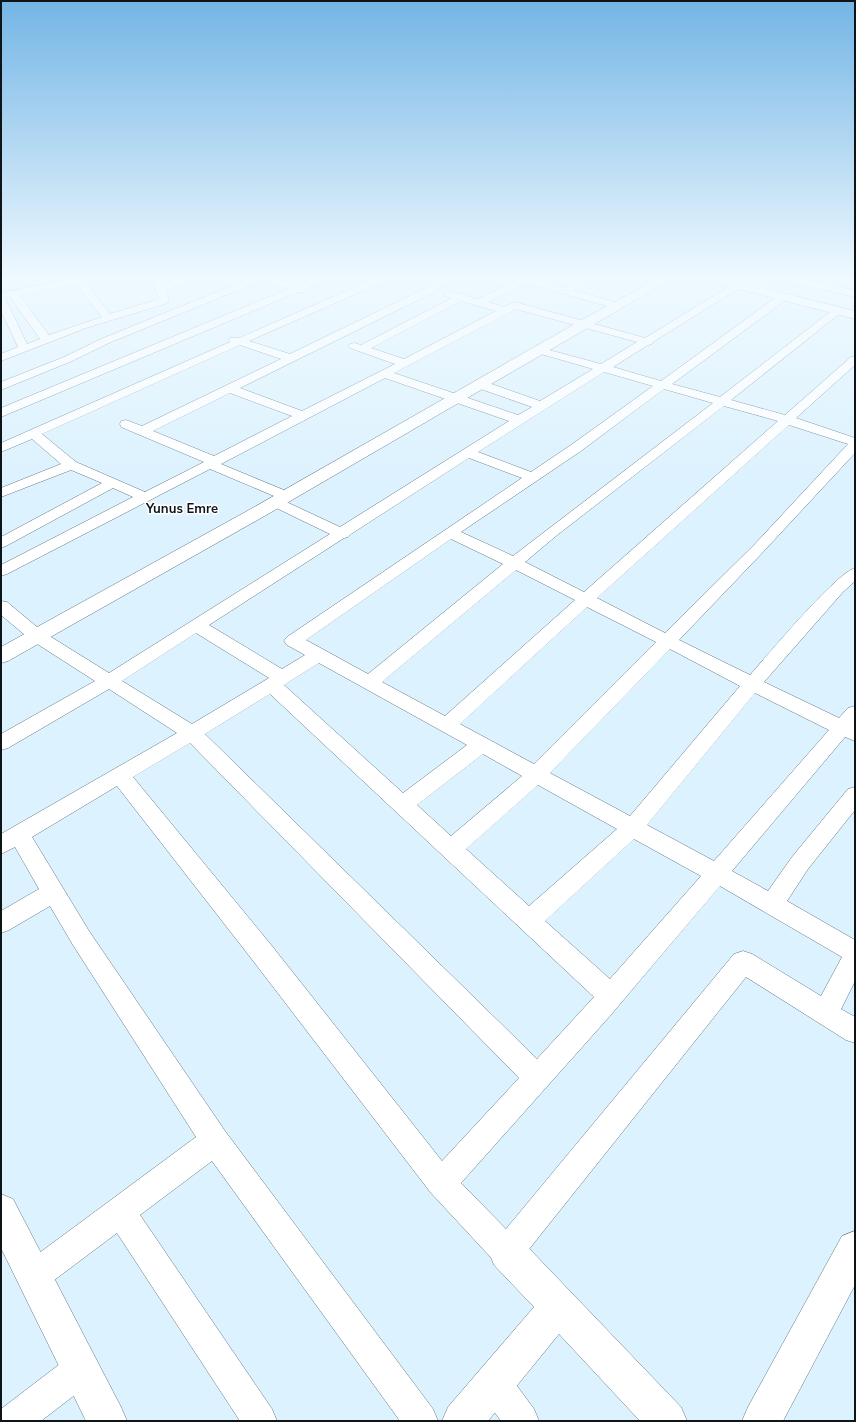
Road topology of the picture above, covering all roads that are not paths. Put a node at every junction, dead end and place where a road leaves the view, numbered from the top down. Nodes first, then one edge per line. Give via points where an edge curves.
1 (31, 346) edge
2 (94, 346) edge
3 (160, 346) edge
4 (227, 346) edge
5 (255, 346) edge
6 (315, 346) edge
7 (355, 346) edge
8 (364, 346) edge
9 (436, 346) edge
10 (544, 346) edge
11 (641, 346) edge
12 (715, 346) edge
13 (792, 346) edge
14 (361, 348) junction
15 (24, 349) joint
16 (538, 350) junction
17 (1, 358) edge
18 (290, 358) junction
19 (855, 359) edge
20 (405, 363) junction
21 (603, 369) junction
22 (385, 374) junction
23 (479, 384) junction
24 (662, 384) junction
25 (1, 386) edge
26 (229, 388) junction
27 (455, 398) junction
28 (722, 401) junction
29 (542, 406) junction
30 (1, 413) edge
31 (303, 416) junction
32 (520, 420) junction
33 (788, 420) junction
34 (126, 424) dead end
35 (143, 431) junction
36 (34, 434) junction
37 (855, 443) edge
38 (1, 448) edge
39 (469, 453) junction
40 (212, 462) junction
41 (71, 465) junction
42 (532, 478) junction
43 (113, 483) junction
44 (1, 493) edge
45 (145, 497) junction
46 (281, 499) junction
47 (450, 533) junction
48 (343, 534) junction
49 (1, 542) edge
50 (514, 563) junction
51 (1, 571) edge
52 (852, 579) edge
53 (586, 599) junction
54 (1, 606) edge
55 (197, 626) junction
56 (37, 636) junction
57 (668, 640) junction
58 (319, 655) junction
59 (1, 656) edge
60 (109, 681) junction
61 (277, 681) junction
62 (369, 683) junction
63 (752, 684) junction
64 (855, 713) edge
65 (446, 726) junction
66 (848, 731) edge
67 (192, 733) junction
68 (1, 743) edge
69 (481, 745) junction
70 (120, 775) junction
71 (536, 775) junction
72 (855, 795) edge
73 (402, 805) junction
74 (632, 828) junction
75 (10, 840) edge
76 (451, 849) junction
77 (715, 874) junction
78 (54, 892) junction
79 (772, 904) junction
80 (529, 921) junction
81 (1, 923) edge
82 (855, 952) edge
83 (855, 956) edge
84 (611, 996) junction
85 (826, 1013) junction
86 (855, 1031) edge
87 (537, 1078) junction
88 (215, 1141) junction
89 (440, 1183) junction
90 (120, 1211) junction
91 (5, 1229) edge
92 (855, 1249) edge
93 (508, 1252) junction
94 (34, 1276) junction
95 (559, 1306) junction
96 (81, 1369) junction
97 (494, 1383) junction
98 (13, 1421) edge
99 (107, 1421) edge
100 (260, 1421) edge
101 (420, 1421) edge
102 (462, 1421) edge
103 (522, 1421) edge
104 (667, 1421) edge
105 (762, 1421) edge

1 - 15 street
2 - 25 street
3 - 30 street
4 - 36 street
5 - 18 street
6 - 18 street
7 - 14 street
8 - 14 street
9 - 20 street
10 - 16 main road
11 - 21 street
12 - 24 street
13 - 28 street
14 - 20 street
15 - 17 street
16 - 21 street
16 - 23 main road
18 - 26 street
19 - 33 street
20 - 22 street
21 - 24 street
21 - 29 street
22 - 27 street
22 - 31 street
23 - 27 main road
23 - 29 street
24 - 28 street
24 - 42 street
26 - 31 street
26 - 35 street
27 - 32 street
27 - 46 main road
28 - 33 street
28 - 50 street
29 - 32 street
31 - 40 street
32 - 39 street
33 - 37 street
33 - 53 street
34 - 35 street
35 - 40 street
36 - 38 street
36 - 41 street
37 - 57 street via 759,548
39 - 42 street
39 - 48 street
40 - 45 street
40 - 46 street
41 - 43 street
41 - 44 street
42 - 47 street
43 - 45 street
43 - 49 street
45 - 51 street
46 - 48 street
46 - 56 main road
47 - 50 street
47 - 58 street via 293,641
48 - 55 street
50 - 53 street
50 - 62 street
52 - 63 street via 837,589
53 - 57 street
53 - 65 street
54 - 56 street
55 - 60 street
55 - 61 street
56 - 59 main road
56 - 60 street
57 - 63 street
57 - 71 street
58 - 61 street
58 - 62 street
60 - 67 street
60 - 68 street
61 - 67 street
61 - 73 street
62 - 65 street
63 - 66 street
63 - 74 street
64 - 66 street
65 - 69 street
66 - 77 street
67 - 70 street
67 - 87 street
69 - 71 street
69 - 73 street
70 - 75 street
70 - 89 street via 263,954
71 - 74 street
71 - 76 street
72 - 79 street via 800,863
73 - 76 street
74 - 77 street
74 - 80 street
75 - 78 street
76 - 80 street
77 - 79 street
77 - 84 street
78 - 81 street
78 - 88 street via 81,938
79 - 82 street
80 - 84 street
83 - 85 street
84 - 87 street
85 - 86 street
85 - 93 street via 743,962
87 - 89 street
88 - 90 street
88 - 101 street
89 - 93 street
90 - 94 street
90 - 100 street
91 - 94 main road
92 - 105 main road
93 - 95 main road
94 - 96 main road
95 - 97 main road
95 - 104 main road
96 - 98 street
96 - 99 main road
97 - 102 main road
97 - 103 street

